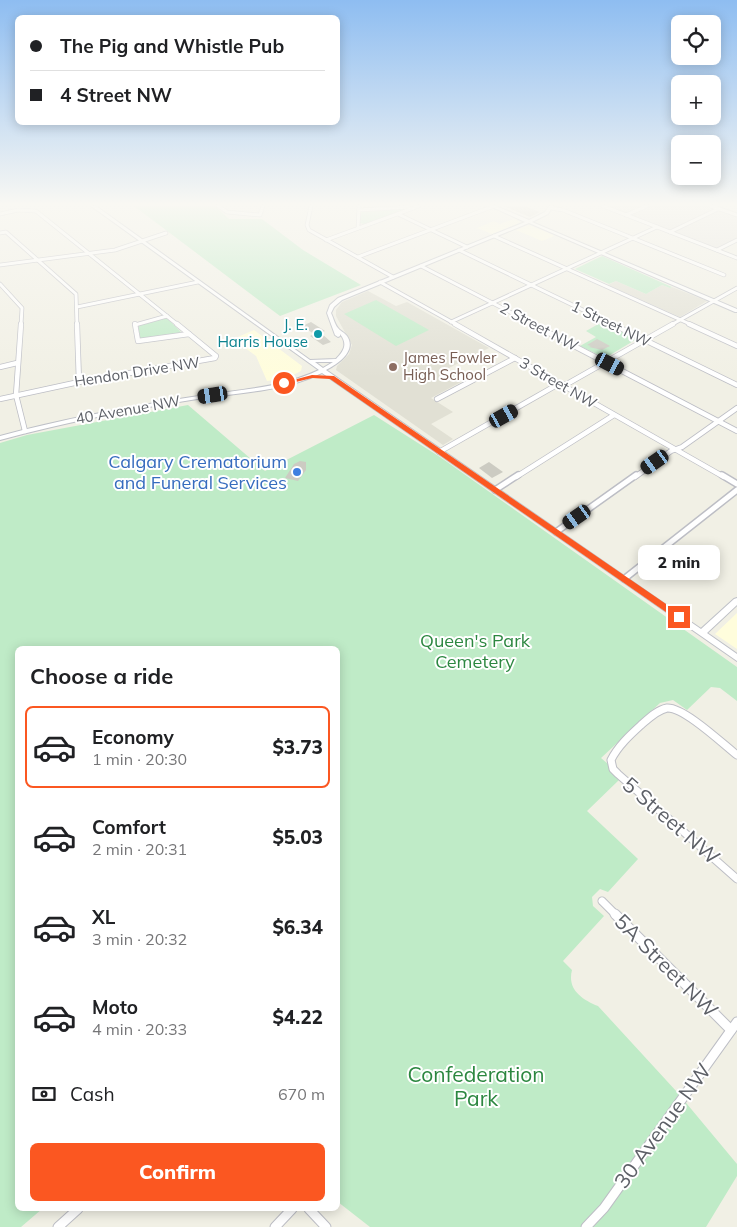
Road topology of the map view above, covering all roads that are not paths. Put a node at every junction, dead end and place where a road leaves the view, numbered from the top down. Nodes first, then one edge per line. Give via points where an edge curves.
1 (17, 263) edge
2 (41, 263) edge
3 (102, 263) edge
4 (172, 263) edge
5 (369, 263) edge
6 (428, 263) edge
7 (486, 263) edge
8 (556, 263) edge
9 (578, 263) edge
10 (625, 263) edge
11 (695, 263) edge
12 (0, 266) edge
13 (421, 266) junction
14 (567, 268) junction
15 (724, 275) dead end
16 (393, 277) junction
17 (198, 282) junction
18 (380, 282) junction
19 (531, 285) junction
20 (1, 286) edge
21 (737, 288) edge
22 (141, 294) junction
23 (714, 301) junction
24 (493, 303) junction
25 (77, 307) junction
26 (737, 311) edge
27 (167, 316) junction
28 (680, 320) junction
29 (451, 322) junction
30 (189, 334) junction
31 (644, 340) junction
32 (737, 346) edge
33 (514, 358) junction
34 (334, 362) junction
35 (606, 362) junction
36 (17, 363) junction
37 (0, 367) edge
38 (320, 369) junction
39 (306, 370) junction
40 (332, 377) junction
41 (79, 382) junction
42 (562, 385) junction
43 (737, 385) edge
44 (16, 395) junction
45 (0, 399) edge
46 (437, 399) dead end
47 (737, 408) edge
48 (614, 415) junction
49 (718, 421) junction
50 (25, 431) junction
51 (737, 431) edge
52 (0, 438) edge
53 (676, 449) junction
54 (439, 452) junction
55 (737, 484) edge
56 (495, 490) junction
57 (737, 490) edge
58 (556, 532) junction
59 (624, 579) junction
60 (737, 601) edge
61 (702, 633) junction
62 (737, 658) edge
63 (737, 755) edge
64 (737, 879) edge
65 (602, 900) dead end
66 (737, 1022) edge
67 (731, 1030) junction
68 (76, 1211) edge
69 (290, 1211) edge
70 (312, 1211) edge
71 (58, 1227) edge
72 (275, 1227) edge
73 (326, 1227) edge
74 (586, 1227) edge

1 - 12 street
2 - 25 street via 76,294
3 - 22 street, Hendon Drive NW
4 - 17 main road
5 - 16 street
6 - 13 main road
7 - 19 street, 1 Street NW
8 - 14 street
9 - 14 street
10 - 23 main road
11 - 15 street
13 - 16 main road
13 - 24 street, 2 Street NW
14 - 19 street
14 - 28 street
16 - 18 main road
17 - 22 street
17 - 39 main road
18 - 29 street, 3 Street NW
18 - 34 main road via 343,297 330,308 329,316 348,346 344,355
19 - 24 street
19 - 31 street, 1 Street NW
20 - 36 street via 22,308
21 - 23 street
22 - 25 street
22 - 27 street, Hendon Drive NW
23 - 26 main road
23 - 28 street
24 - 29 street
24 - 35 street, 2 Street NW
25 - 41 street
27 - 30 street, Hendon Drive NW
27 - 30 street via 135,324 138,341
28 - 31 street
28 - 32 street
29 - 33 street, 3 Street NW
30 - 41 street, Hendon Drive NW via 215,358
31 - 35 street
31 - 43 street, 1 Street NW
33 - 42 street, 3 Street NW
33 - 46 street
34 - 38 main road, 40 Avenue NW
34 - 39 main road
34 - 40 main road
35 - 42 street
35 - 49 street, 2 Street NW
36 - 37 street
36 - 44 street
38 - 39 main road, 40 Avenue NW
38 - 39 main road
38 - 40 main road
39 - 40 main road
39 - 50 main road, 40 Avenue NW via 287,382 99,414
40 - 54 main road
41 - 44 street, Hendon Drive NW
42 - 48 street, 3 Street NW
42 - 54 street
44 - 45 street, Hendon Drive NW
44 - 50 street
47 - 49 street
48 - 53 street, 3 Street NW
48 - 56 street
49 - 51 street, 2 Street NW
49 - 53 street
50 - 52 main road, 40 Avenue NW
53 - 55 street, 3 Street NW
53 - 58 street
54 - 56 main road
56 - 58 main road
57 - 59 street
58 - 59 main road
59 - 61 main road
60 - 61 main road
61 - 62 main road
63 - 64 street, 5 Street NW via 683,713 664,709 655,713 618,748 611,760 618,774
65 - 67 street, 5A Street NW
66 - 67 street, 30 Avenue NW
67 - 74 street, 30 Avenue NW via 604,1208
68 - 71 street
69 - 72 street
70 - 73 street

